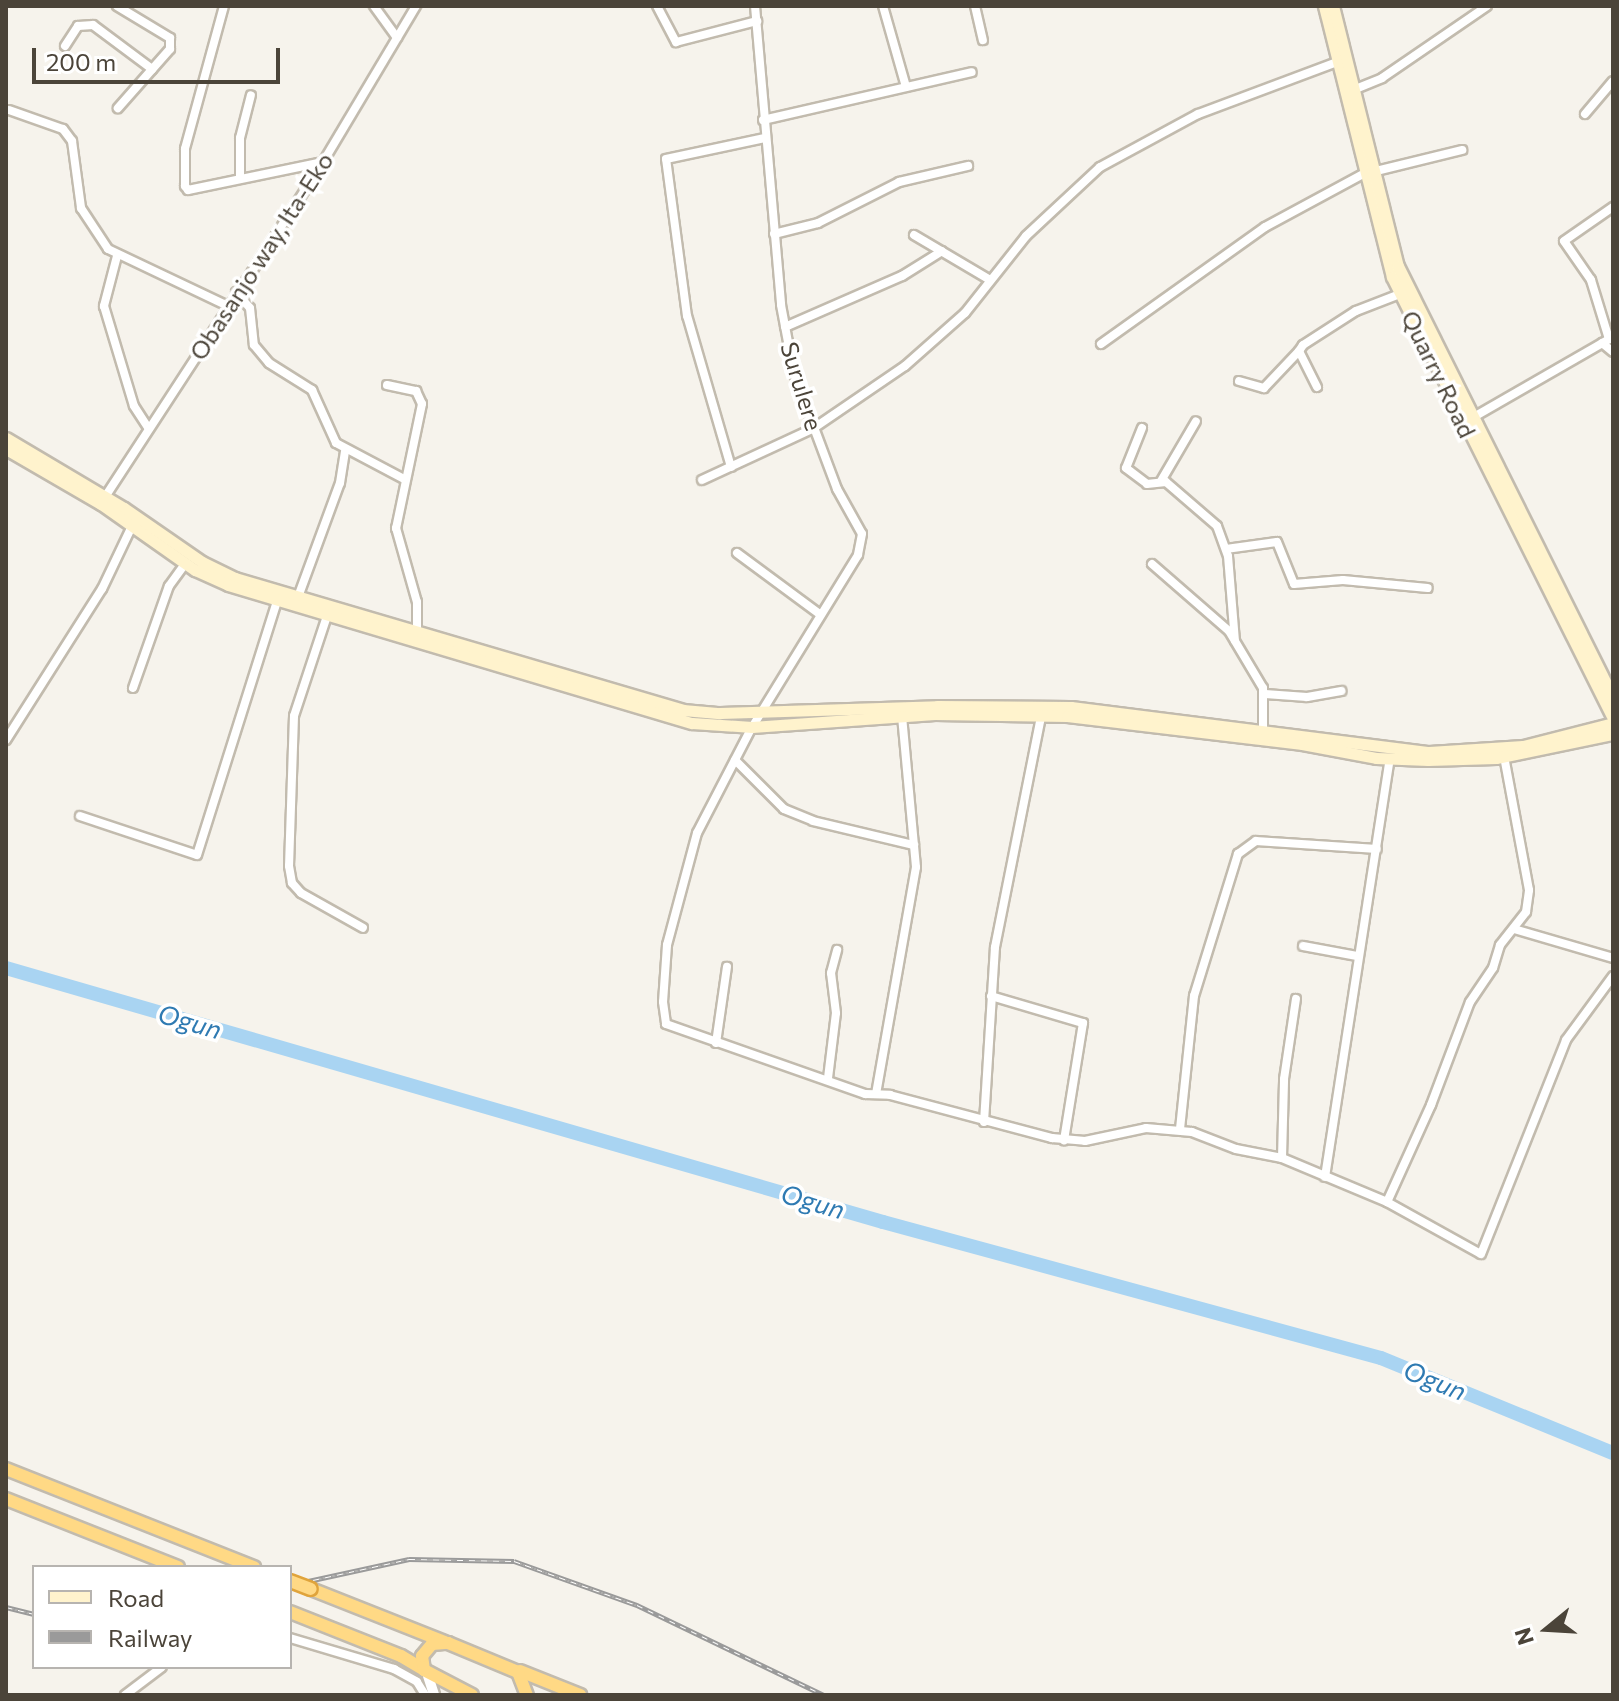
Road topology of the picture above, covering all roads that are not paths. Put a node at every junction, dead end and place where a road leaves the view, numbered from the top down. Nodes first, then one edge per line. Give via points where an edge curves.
1 (117, 6) edge
2 (224, 6) edge
3 (374, 6) edge
4 (416, 6) edge
5 (657, 6) edge
6 (755, 6) edge
7 (883, 6) edge
8 (975, 6) edge
9 (1324, 6) edge
10 (1333, 6) edge
11 (1487, 6) edge
12 (757, 21) junction
13 (397, 38) junction
14 (983, 40) dead end
15 (65, 46) dead end
16 (1337, 62) junction
17 (152, 69) junction
18 (972, 72) dead end
19 (1613, 81) edge
20 (906, 87) junction
21 (1353, 90) junction
22 (251, 95) dead end
23 (118, 108) dead end
24 (9, 110) dead end
25 (1585, 114) dead end
26 (763, 120) junction
27 (765, 138) junction
28 (1462, 150) dead end
29 (323, 162) junction
30 (968, 166) dead end
31 (1368, 173) junction
32 (240, 176) junction
33 (1613, 207) edge
34 (774, 234) junction
35 (914, 235) dead end
36 (942, 251) junction
37 (117, 256) junction
38 (990, 280) junction
39 (236, 292) junction
40 (1400, 294) junction
41 (228, 306) junction
42 (785, 327) junction
43 (1608, 340) edge
44 (1101, 344) dead end
45 (1299, 351) junction
46 (1613, 352) edge
47 (1239, 381) dead end
48 (387, 385) dead end
49 (1317, 387) dead end
50 (1472, 418) junction
51 (1196, 421) dead end
52 (814, 428) junction
53 (1142, 428) dead end
54 (149, 429) junction
55 (6, 438) edge
56 (6, 449) edge
57 (345, 450) junction
58 (731, 467) junction
59 (404, 479) junction
60 (702, 480) dead end
61 (1161, 481) junction
62 (103, 500) junction
63 (132, 526) junction
64 (1226, 549) junction
65 (737, 553) dead end
66 (185, 564) junction
67 (1152, 564) dead end
68 (1428, 588) dead end
69 (298, 597) junction
70 (277, 601) junction
71 (818, 613) junction
72 (327, 616) junction
73 (417, 632) junction
74 (1235, 641) junction
75 (133, 688) dead end
76 (1341, 691) dead end
77 (1265, 694) junction
78 (1613, 697) edge
79 (763, 713) junction
80 (1041, 716) junction
81 (902, 717) junction
82 (1612, 726) edge
83 (752, 727) junction
84 (1263, 731) junction
85 (6, 740) edge
86 (1504, 757) junction
87 (1390, 759) junction
88 (735, 760) junction
89 (80, 816) dead end
90 (914, 845) junction
91 (1377, 849) junction
92 (363, 928) dead end
93 (1514, 929) junction
94 (1303, 946) dead end
95 (837, 950) dead end
96 (1357, 956) junction
97 (1613, 958) edge
98 (727, 967) dead end
99 (1613, 976) edge
100 (991, 996) junction
101 (1296, 999) dead end
102 (716, 1043) junction
103 (828, 1078) junction
104 (876, 1094) junction
105 (984, 1122) junction
106 (1180, 1129) junction
107 (1064, 1140) junction
108 (1282, 1158) junction
109 (1325, 1177) junction
110 (1387, 1202) junction
111 (6, 1469) edge
112 (6, 1499) edge
113 (173, 1565) edge
114 (249, 1565) edge
115 (292, 1582) edge
116 (292, 1613) edge
117 (292, 1639) edge
118 (448, 1643) junction
119 (508, 1667) junction
120 (159, 1669) edge
121 (426, 1673) junction
122 (125, 1695) edge
123 (425, 1695) edge
124 (434, 1695) edge
125 (472, 1695) edge
126 (527, 1695) edge
127 (580, 1695) edge

1 - 17 street via 170,38 170,49
2 - 32 street via 182,168 188,190
3 - 13 street
4 - 13 street, Obasanjo way, Ita-Eko
5 - 12 street via 676,42
6 - 12 street, Surulere
7 - 20 street
8 - 14 street
9 - 16 main road, Quarry Road
10 - 21 main road, Quarry Road
11 - 21 street via 1382,78
12 - 26 street, Surulere
13 - 29 street, Obasanjo way, Ita-Eko
15 - 17 street via 78,26 93,25
16 - 31 main road, Quarry Road
16 - 38 street via 1198,114 1100,167 1026,236
17 - 23 street
18 - 20 street
19 - 25 street
20 - 26 street
21 - 31 main road, Quarry Road
22 - 32 street via 240,138
24 - 37 street via 63,129 76,152 81,208 92,230
26 - 27 street, Surulere
27 - 34 street, Surulere
27 - 58 street via 666,159 687,316
28 - 31 street
29 - 32 street
29 - 39 street, Obasanjo way, Ita-Eko
30 - 34 street via 899,182 818,223
31 - 40 main road, Quarry Road
31 - 44 street via 1265,227
31 - 50 main road, Quarry Road via 1398,266
33 - 43 street via 1564,241 1596,290
34 - 42 street, Surulere
35 - 36 street
36 - 38 street
36 - 42 street via 902,276
37 - 41 street
37 - 54 street via 104,306 134,406
38 - 52 street via 965,313 905,366
39 - 41 street, Obasanjo way, Ita-Eko
39 - 57 street via 250,308 260,355 312,390 330,434
40 - 45 street via 1336,321
40 - 82 main road, Quarry Road
41 - 54 street, Obasanjo way, Ita-Eko
42 - 52 street, Surulere via 794,374
43 - 46 street
43 - 50 street
45 - 47 street via 1264,388
45 - 49 street
48 - 59 street via 416,391 422,404
50 - 78 main road, Quarry Road
51 - 61 street
52 - 58 street
52 - 71 street, Surulere via 862,534 858,555
53 - 61 street via 1126,468 1147,484
54 - 62 street, Obasanjo way, Ita-Eko
55 - 62 main road
56 - 62 main road
57 - 59 street
57 - 69 street via 340,483
58 - 60 street
59 - 73 street via 396,528 417,602
61 - 64 street via 1207,514
62 - 63 main road
62 - 69 main road via 202,562
63 - 66 main road
63 - 85 street via 102,589
64 - 68 street via 1277,542 1294,584 1343,580
64 - 74 street
65 - 71 street
66 - 70 main road
66 - 75 street via 169,586
67 - 74 street via 1222,622
69 - 73 main road
70 - 72 main road
70 - 89 street via 197,855
71 - 79 street, Surulere
72 - 83 main road via 655,714 692,723
72 - 92 street via 294,716 289,866 292,883 301,893
73 - 79 main road via 683,710
74 - 77 street
76 - 77 street via 1307,697
77 - 84 street
79 - 83 street, Surulere
79 - 84 main road via 1071,707
80 - 81 main road
80 - 87 main road via 1152,724
80 - 100 street via 1004,888
81 - 83 main road
81 - 90 street
82 - 84 main road via 1523,746 1429,752
82 - 86 main road
83 - 88 street, Surulere
86 - 87 main road
86 - 93 street via 1529,890 1526,912
87 - 91 street
88 - 90 street via 784,809
88 - 102 street, Surulere via 687,863 667,945 663,1002 671,1028
90 - 104 street via 915,878
91 - 96 street
91 - 106 street via 1256,841 1238,854 1194,996
93 - 97 street
93 - 110 street via 1470,1002
94 - 96 street
95 - 103 street via 831,973 836,1013
96 - 109 street
98 - 102 street
99 - 110 street via 1566,1040 1485,1250 1472,1251
100 - 105 street
100 - 107 street via 1083,1023
101 - 108 street via 1284,1079
102 - 103 street
103 - 104 street
104 - 105 street
105 - 107 street
106 - 107 street
106 - 108 street
108 - 109 street
109 - 110 street
111 - 114 highway
112 - 113 highway
115 - 118 highway, bridge
116 - 121 highway via 401,1656
117 - 123 street via 394,1669 417,1682
118 - 119 highway
118 - 121 highway via 426,1649
119 - 126 highway via 525,1679
119 - 127 highway
120 - 122 street
121 - 124 street
121 - 125 highway

